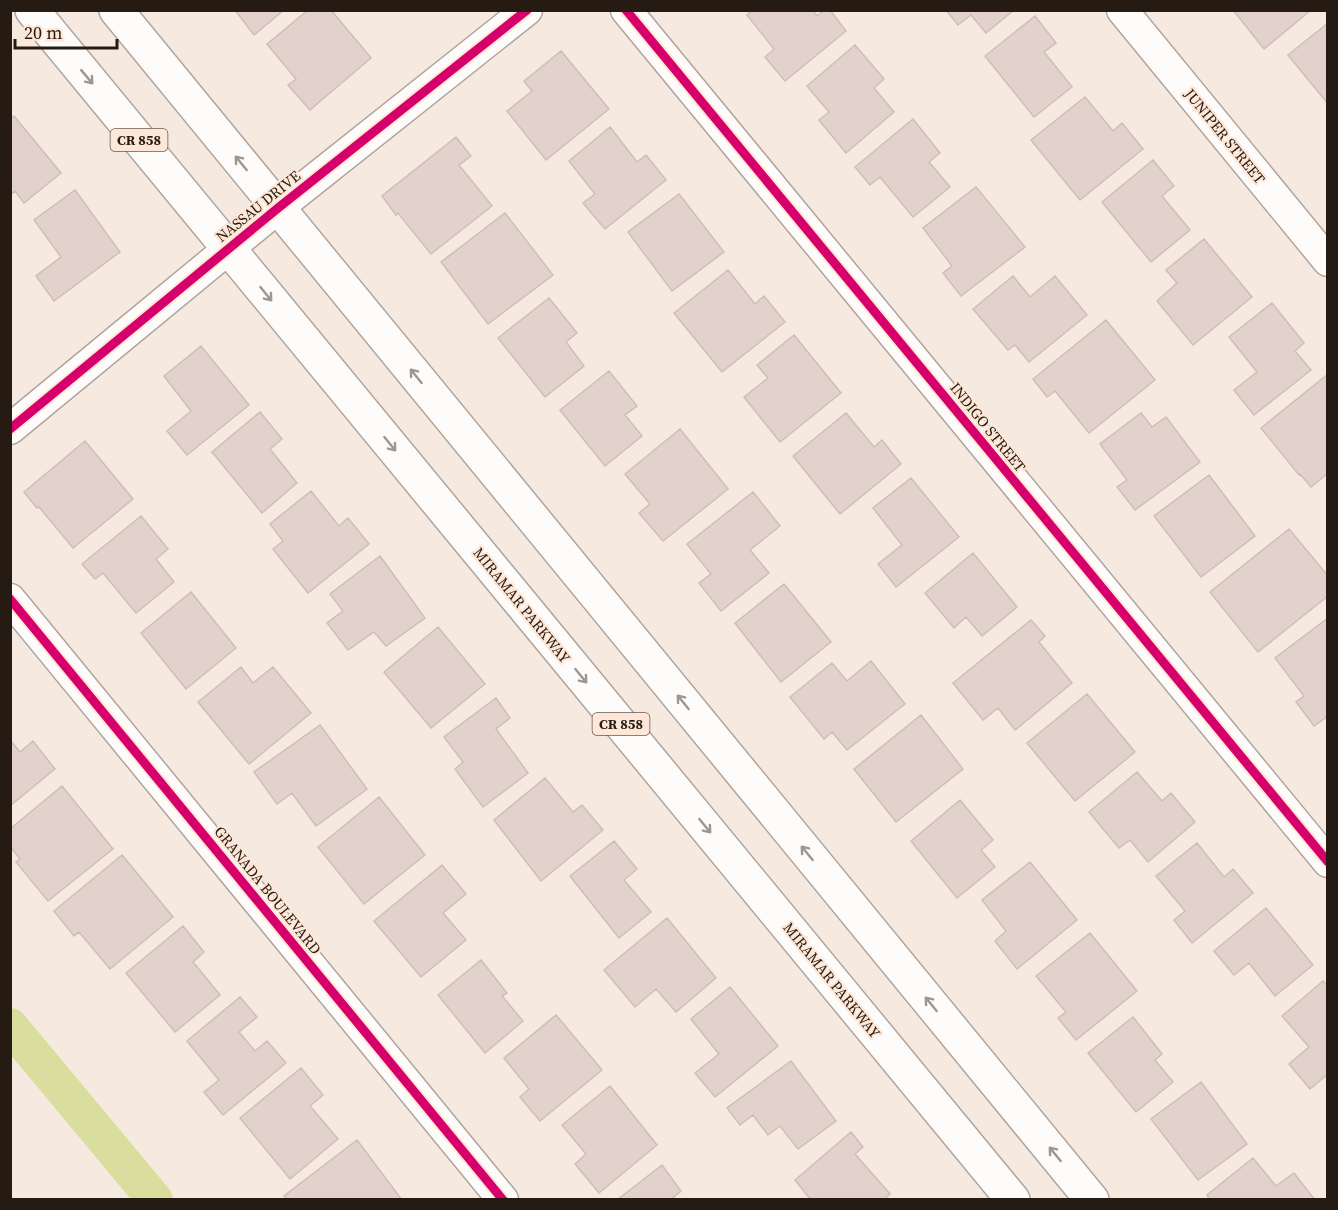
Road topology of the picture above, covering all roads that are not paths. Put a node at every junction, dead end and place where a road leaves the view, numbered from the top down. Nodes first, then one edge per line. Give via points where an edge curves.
1 (32, 10) edge
2 (117, 10) edge
3 (527, 10) edge
4 (626, 10) edge
5 (1122, 10) edge
6 (278, 208) junction
7 (229, 249) junction
8 (1328, 261) edge
9 (10, 429) edge
10 (10, 599) edge
11 (1328, 862) edge
12 (503, 1200) edge
13 (1013, 1200) edge
14 (1092, 1200) edge

1 -> 7 main road, MIRAMAR PARKWAY / CR 858
6 -> 2 main road
3 - 6 street, NASSAU DRIVE
4 - 11 street, INDIGO STREET
5 - 8 street, JUNIPER STREET
6 - 7 street, NASSAU DRIVE
14 -> 6 main road
7 - 9 street, NASSAU DRIVE
7 -> 13 main road, MIRAMAR PARKWAY / CR 858
10 - 12 street, GRANADA BOULEVARD

